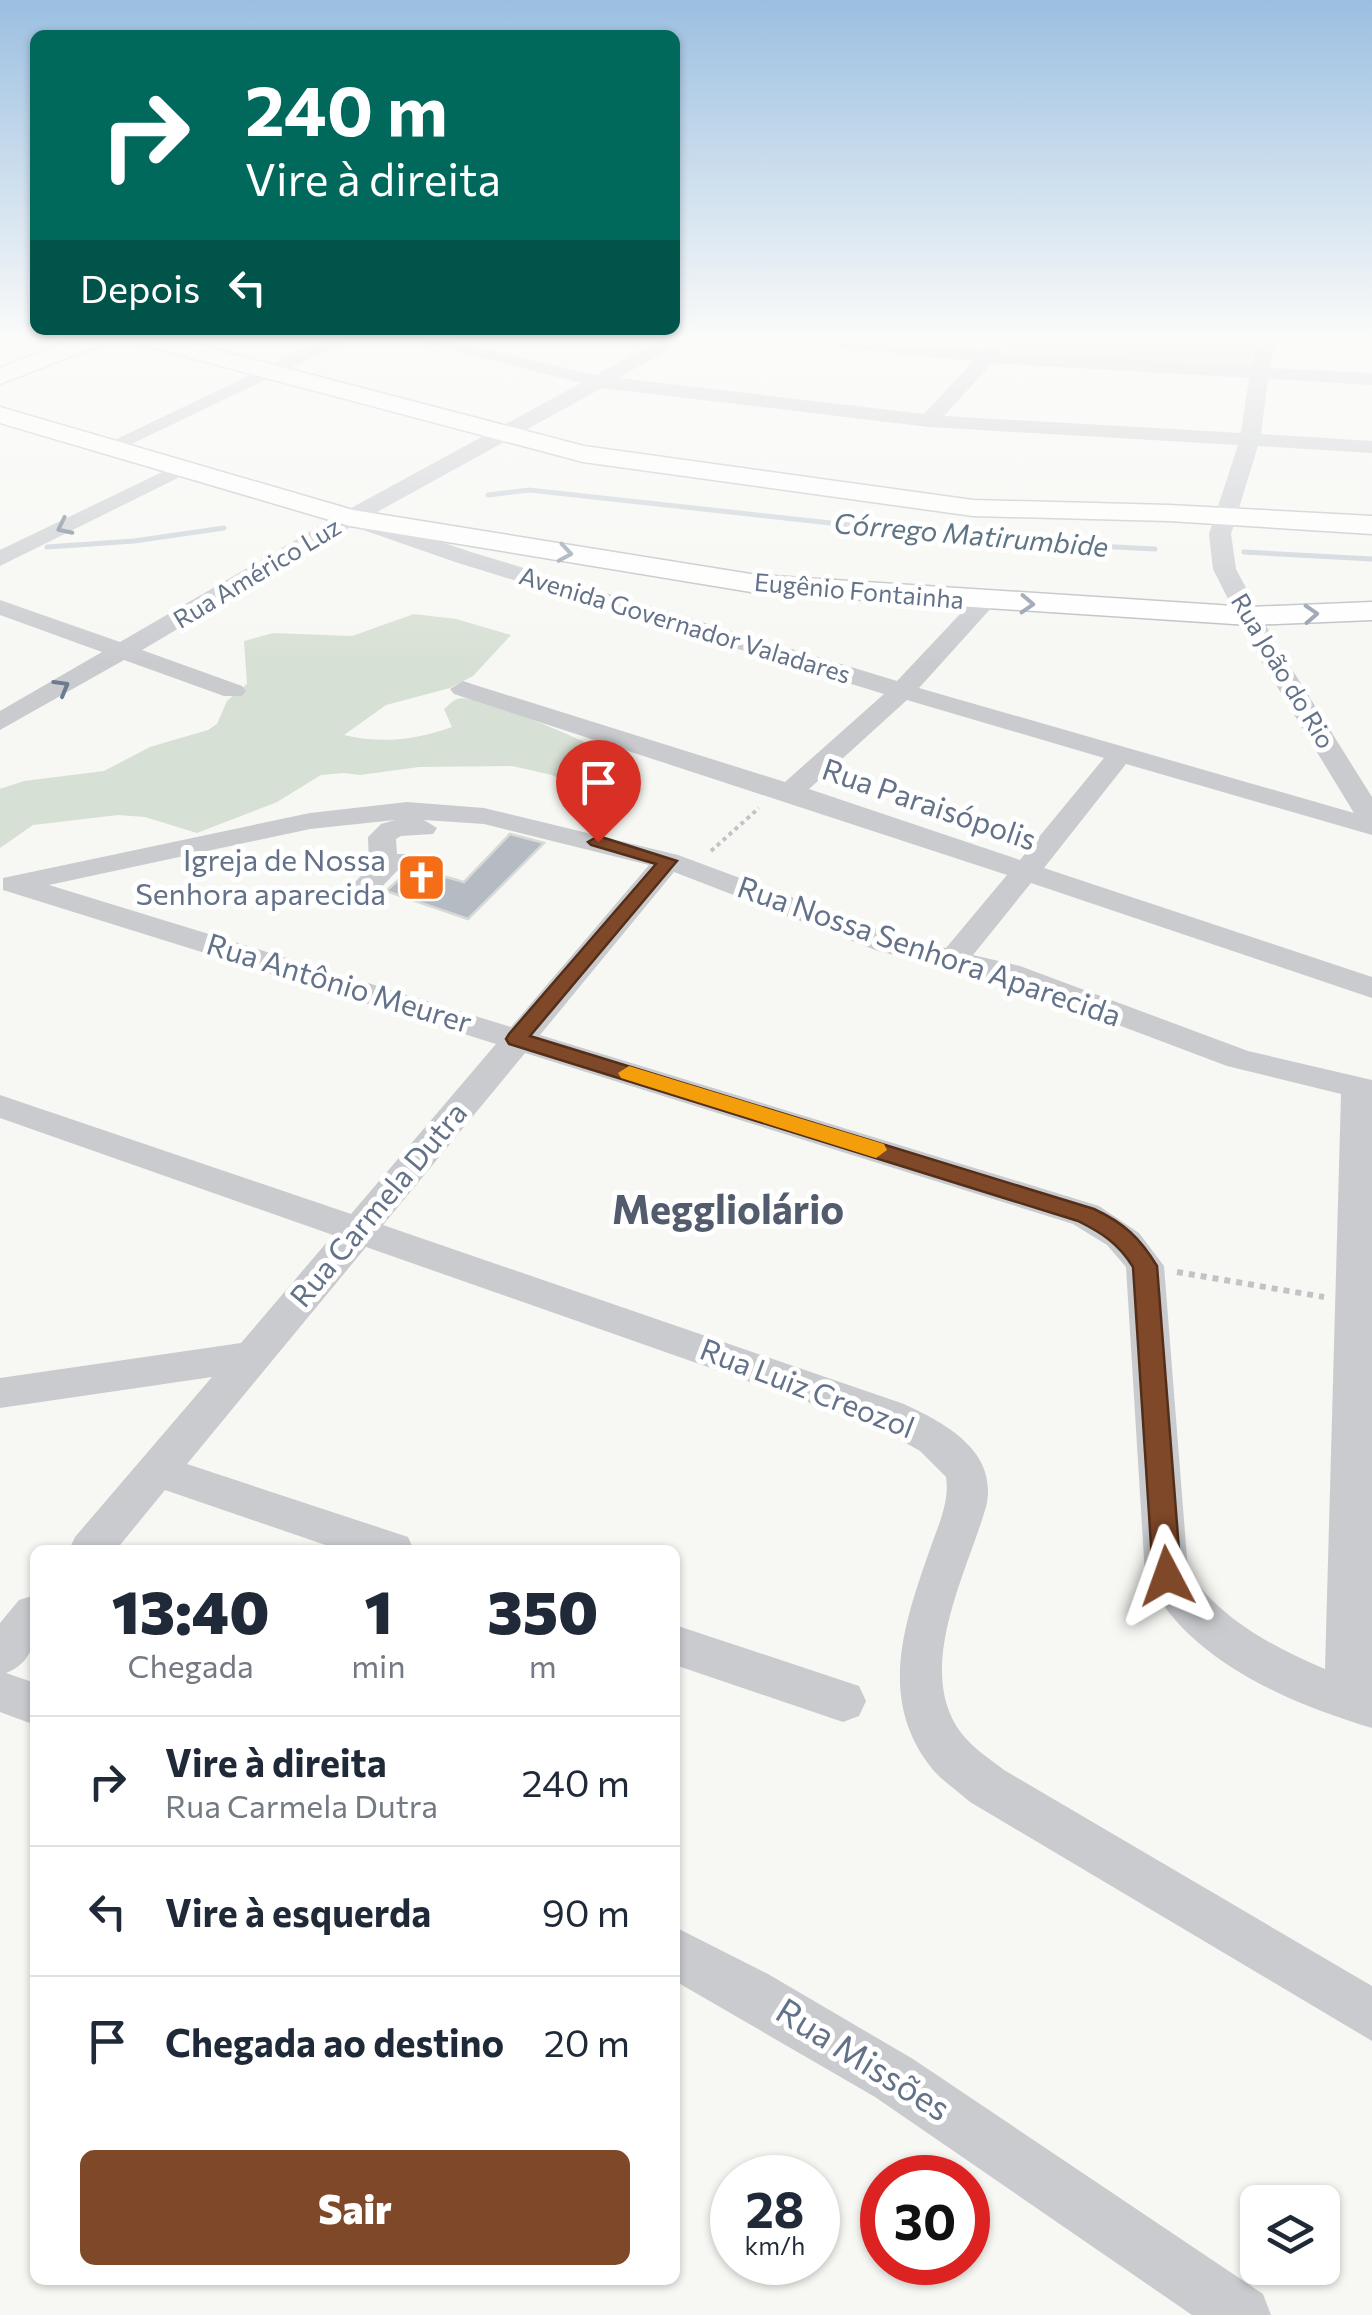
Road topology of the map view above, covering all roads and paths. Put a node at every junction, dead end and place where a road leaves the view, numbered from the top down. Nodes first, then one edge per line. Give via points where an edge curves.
1 (114, 448) edge
2 (479, 448) edge
3 (565, 448) edge
4 (1247, 448) edge
5 (183, 468) junction
6 (1224, 516) junction
7 (350, 518) junction
8 (1372, 525) edge
9 (0, 559) edge
10 (984, 601) junction
11 (0, 607) edge
12 (1372, 611) edge
13 (1249, 616) junction
14 (124, 652) junction
15 (463, 690) dead end
16 (234, 691) dead end
17 (902, 691) junction
18 (0, 722) edge
19 (1120, 756) junction
20 (785, 791) junction
21 (484, 816) junction
22 (1372, 819) edge
23 (1372, 827) edge
24 (422, 860) dead end
25 (385, 864) junction
26 (680, 865) junction
27 (1023, 871) junction
28 (7, 888) edge
29 (363, 890) dead end
30 (954, 959) junction
31 (1372, 988) edge
32 (516, 1039) junction
33 (1365, 1089) edge
34 (0, 1106) edge
35 (360, 1230) junction
36 (1145, 1266) junction
37 (1355, 1302) junction
38 (253, 1356) junction
39 (0, 1394) edge
40 (158, 1471) junction
41 (94, 1545) edge
42 (378, 1545) edge
43 (30, 1620) edge
44 (680, 1646) edge
45 (0, 1654) edge
46 (0, 1691) edge
47 (842, 1701) dead end
48 (30, 1702) edge
49 (1360, 1704) edge
50 (680, 1955) edge
51 (1372, 2015) edge
52 (1242, 2315) edge

1 - 5 main road, Avenida Governador Valadares
2 - 7 street, Rua Américo Luz
3 - 6 main road via 642,466 938,504
4 - 6 street, Rua João do Rio
5 - 7 main road, Avenida Governador Valadares
5 -> 9 street
6 - 8 main road
6 - 13 street, Rua João do Rio via 1218,550
7 -> 10 main road, Eugênio Fontainha via 757,584
7 - 14 street, Rua Américo Luz
7 - 17 street, Avenida Governador Valadares
10 -> 13 main road, Eugênio Fontainha
10 - 17 street
11 - 14 street
13 -> 12 main road, Eugênio Fontainha
13 - 22 street, Rua João do Rio
14 - 16 street
18 -> 14 street, Rua Américo Luz
15 - 20 street, Rua Paraisópolis
17 - 19 street, Avenida Governador Valadares
17 - 20 street
19 - 23 street, Avenida Governador Valadares
19 - 27 street
20 - 26 path
20 - 27 street, Rua Paraisópolis
21 - 25 street via 467,830 389,830 382,837
21 - 26 street, Rua Nossa Senhora Aparecida
21 - 28 street, Rua Nossa Senhora Aparecida via 407,810 310,821
24 - 25 street
25 - 29 street
26 - 30 street, Rua Nossa Senhora Aparecida via 888,944
26 - 32 street, Rua Carmela Dutra
27 - 30 street
27 - 31 street, Rua Paraisópolis
28 - 32 street, Rua Antônio Meurer
30 - 33 street, Rua Nossa Senhora Aparecida via 1238,1059
32 - 35 street, Rua Carmela Dutra
32 - 36 street, Rua Antônio Meurer via 1086,1215 1113,1228
33 - 37 street
34 - 35 street, Rua Luiz Creozol
35 - 38 street, Rua Carmela Dutra
35 - 51 street, Rua Luiz Creozol via 924,1432 967,1478 920,1650 918,1684 926,1716 946,1749 987,1786
36 - 37 path
36 - 49 street via 1167,1576 1190,1610 1228,1642
37 - 49 street
38 - 39 street
38 - 40 street, Rua Carmela Dutra
40 - 41 street, Rua Carmela Dutra
40 - 42 street
43 - 45 street
44 - 47 street
46 - 48 street
50 - 52 street, Rua Missões via 931,2100

